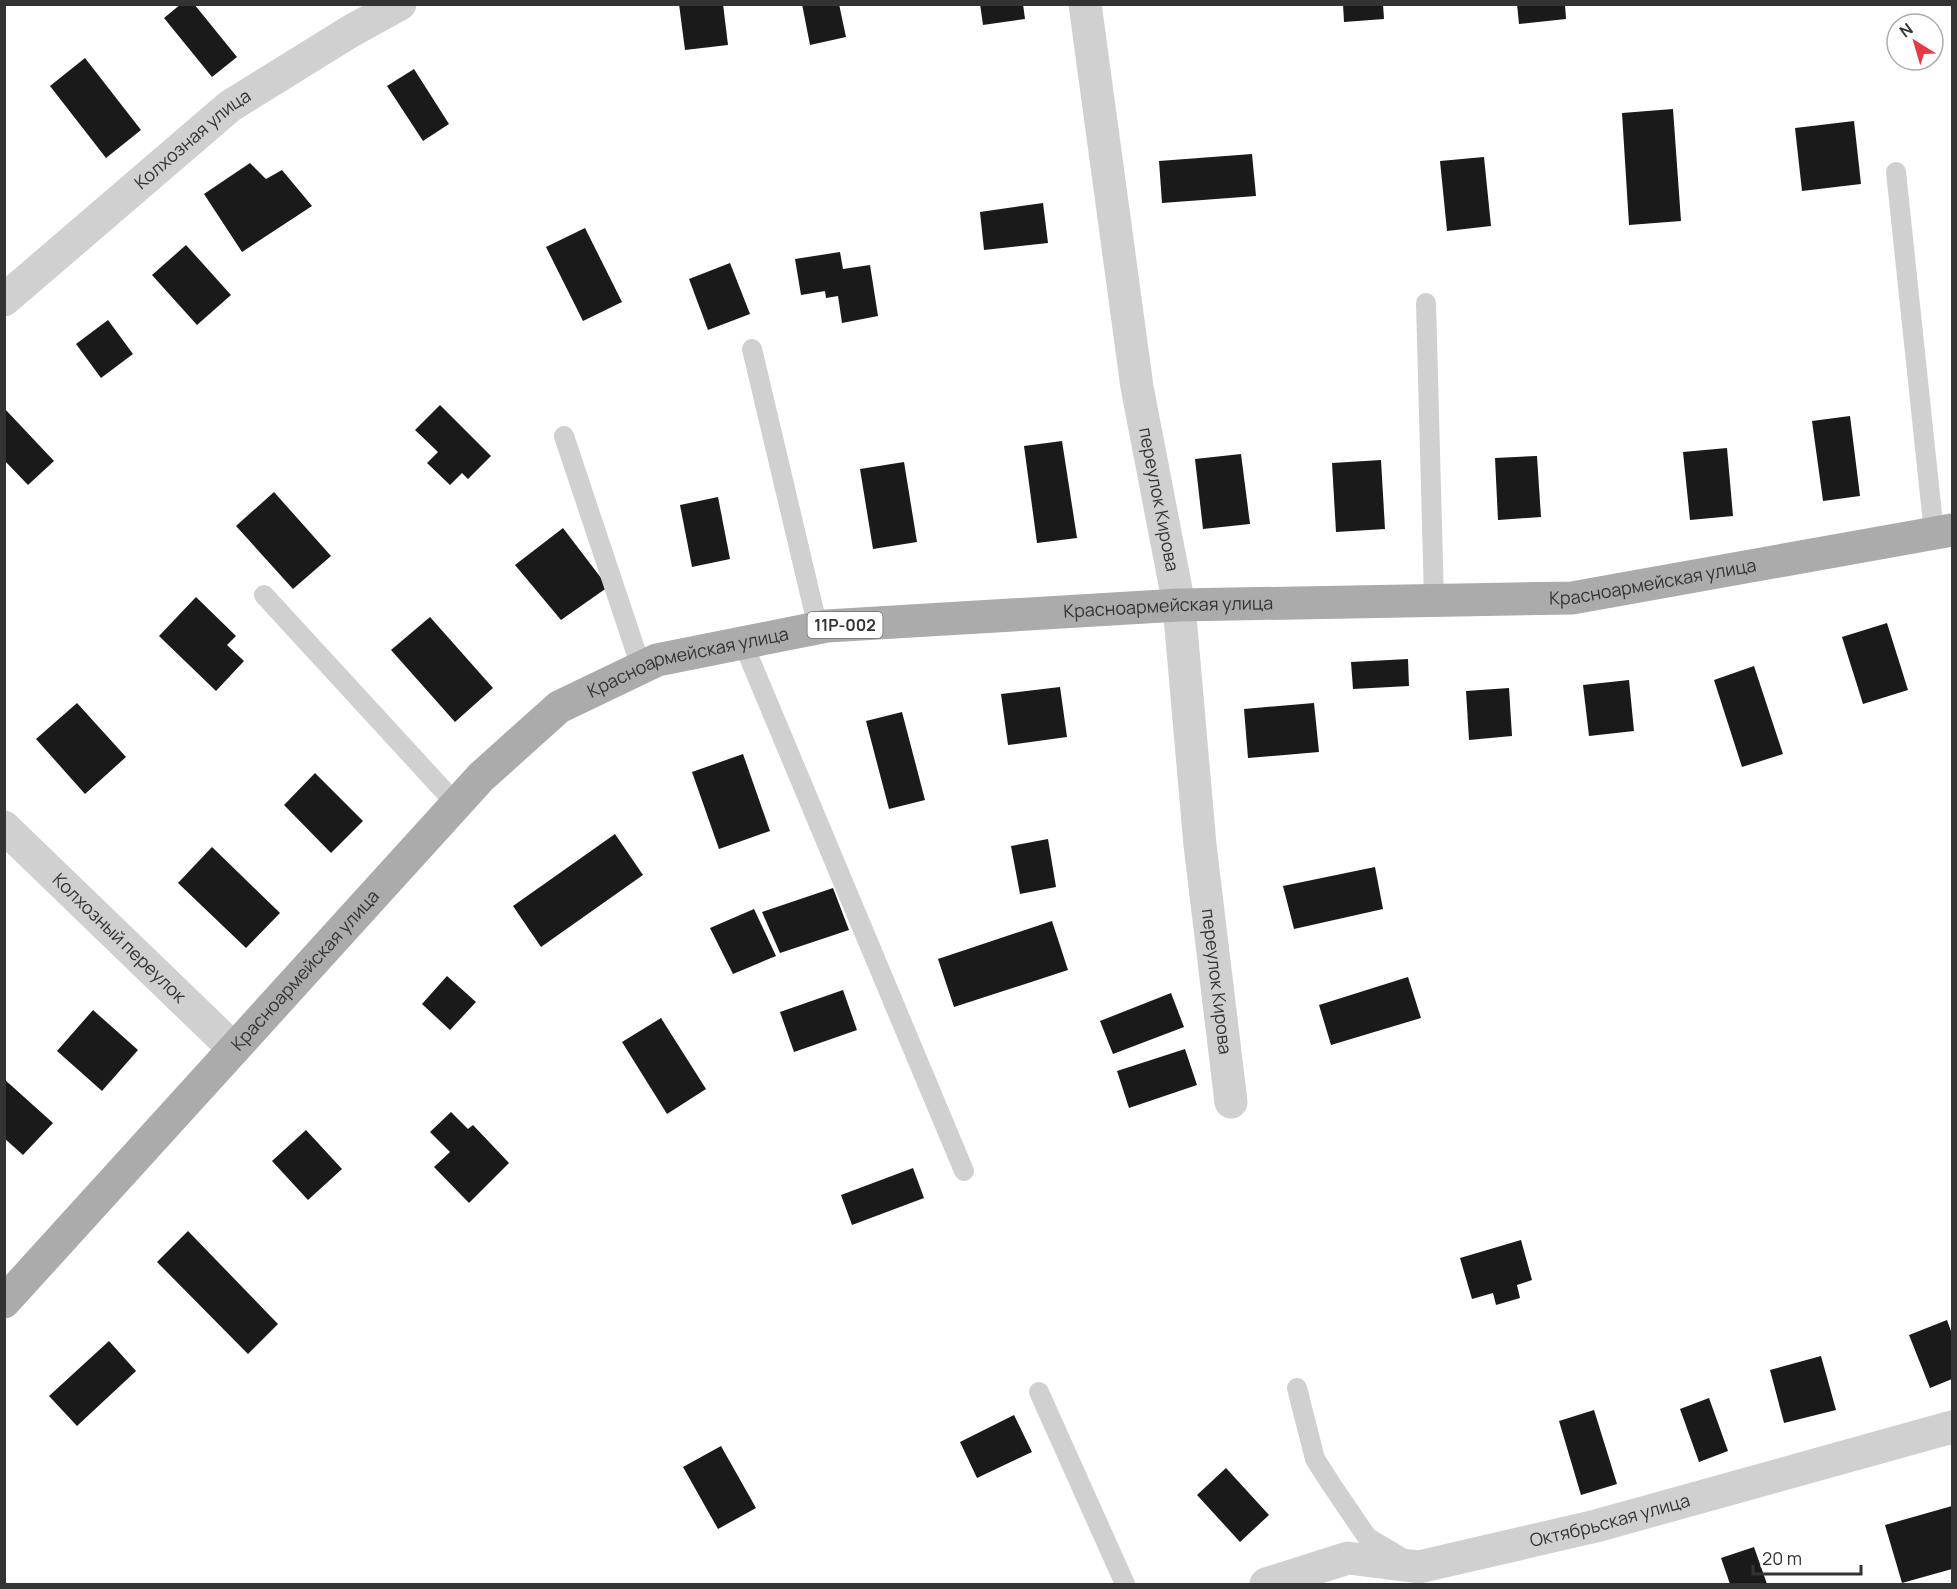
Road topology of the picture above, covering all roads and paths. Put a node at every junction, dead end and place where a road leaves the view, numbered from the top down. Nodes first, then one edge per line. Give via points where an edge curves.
1 (400, 4) edge
2 (1085, 4) edge
3 (1896, 172) dead end
4 (4, 300) edge
5 (1426, 303) dead end
6 (752, 349) dead end
7 (564, 436) dead end
8 (1943, 531) edge
9 (264, 595) dead end
10 (1434, 600) junction
11 (1179, 605) junction
12 (818, 628) junction
13 (743, 643) junction
14 (641, 667) junction
15 (457, 805) junction
16 (4, 827) edge
17 (234, 1049) junction
18 (1231, 1102) dead end
19 (964, 1171) dead end
20 (4, 1302) edge
21 (1297, 1388) dead end
22 (1038, 1392) dead end
23 (1953, 1427) edge
24 (1423, 1576) edge
25 (1125, 1584) edge
26 (1266, 1584) edge

1 - 4 street, Колхозная улица via 230,106
2 - 11 street, переулок Кирова via 1137,387
3 - 8 lane
5 - 10 lane
6 - 12 lane
7 - 14 lane
8 - 10 main road, Красноармейская улица / 11Р-002 via 1572,598
9 - 15 lane
10 - 11 main road, Красноармейская улица / 11Р-002
11 - 12 main road, Красноармейская улица / 11Р-002
11 - 18 street, переулок Кирова via 1200,845
12 - 13 main road, Красноармейская улица / 11Р-002
13 - 14 main road, Красноармейская улица / 11Р-002 via 657,660
13 - 19 lane
14 - 15 main road, Красноармейская улица / 11Р-002 via 559,707 481,777
15 - 17 main road, Красноармейская улица / 11Р-002
16 - 17 street, Колхозный переулок
17 - 20 main road, Красноармейская улица / 11Р-002
21 - 24 lane via 1316,1459 1367,1538
22 - 25 lane
23 - 24 street, Октябрьская улица
24 - 26 street, Октябрьская улица via 1348,1558

